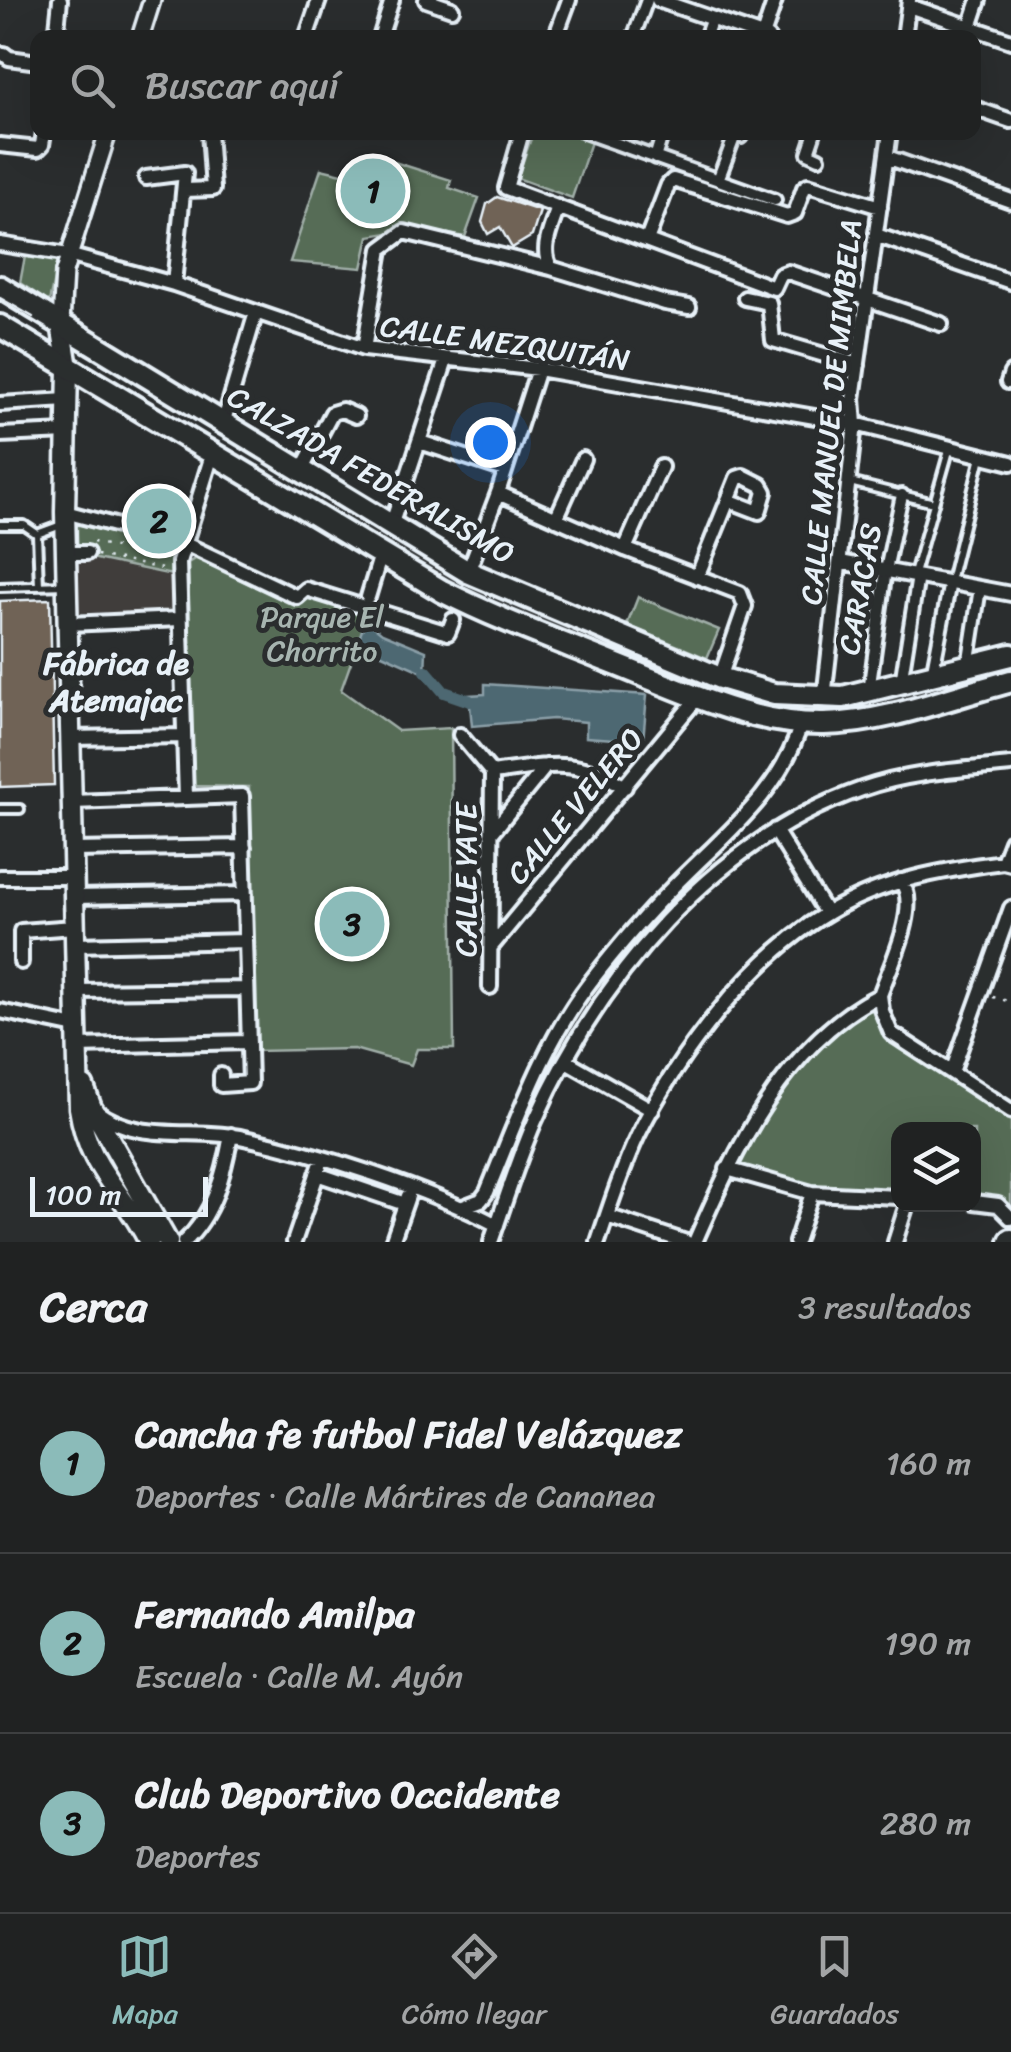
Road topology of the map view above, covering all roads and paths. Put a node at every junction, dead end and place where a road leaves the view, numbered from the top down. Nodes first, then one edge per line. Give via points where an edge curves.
1 (60, 0) edge
2 (152, 0) edge
3 (319, 0) edge
4 (392, 0) edge
5 (426, 0) edge
6 (569, 0) edge
7 (647, 0) edge
8 (658, 0) edge
9 (776, 0) edge
10 (979, 0) edge
11 (909, 3) edge
12 (452, 9) dead end
13 (712, 18) junction
14 (970, 27) junction
15 (57, 30) edge
16 (143, 30) edge
17 (309, 30) edge
18 (383, 30) edge
19 (559, 30) edge
20 (636, 30) edge
21 (708, 30) edge
22 (746, 30) edge
23 (768, 30) edge
24 (905, 30) edge
25 (978, 30) edge
26 (981, 31) edge
27 (1011, 42) edge
28 (4, 54) dead end
29 (30, 61) edge
30 (981, 110) edge
31 (1011, 121) edge
32 (43, 140) edge
33 (105, 140) edge
34 (210, 140) edge
35 (520, 140) edge
36 (606, 140) edge
37 (661, 140) edge
38 (732, 140) edge
39 (812, 140) edge
40 (889, 140) edge
41 (0, 145) edge
42 (887, 157) junction
43 (655, 158) junction
44 (819, 158) dead end
45 (146, 178) dead end
46 (718, 180) junction
47 (185, 190) junction
48 (776, 200) dead end
49 (1011, 201) edge
50 (880, 207) junction
51 (558, 208) junction
52 (876, 235) junction
53 (647, 240) junction
54 (0, 244) edge
55 (68, 255) junction
56 (551, 268) junction
57 (1011, 282) edge
58 (174, 284) junction
59 (0, 287) edge
60 (867, 297) junction
61 (745, 298) dead end
62 (689, 307) dead end
63 (254, 319) dead end
64 (61, 323) junction
65 (941, 324) dead end
66 (4, 331) edge
67 (364, 349) junction
68 (446, 360) junction
69 (858, 365) junction
70 (68, 368) junction
71 (538, 369) junction
72 (67, 400) junction
73 (0, 404) edge
74 (356, 416) dead end
75 (223, 424) junction
76 (855, 424) junction
77 (67, 432) junction
78 (0, 435) edge
79 (420, 442) junction
80 (950, 447) junction
81 (212, 455) junction
82 (982, 456) junction
83 (583, 459) dead end
84 (1011, 464) edge
85 (661, 467) dead end
86 (505, 470) junction
87 (301, 471) junction
88 (848, 482) junction
89 (498, 493) junction
90 (902, 495) junction
91 (728, 500) dead end
92 (934, 503) junction
93 (65, 518) junction
94 (556, 519) junction
95 (0, 524) edge
96 (391, 526) junction
97 (37, 534) junction
98 (183, 543) junction
99 (84, 546) junction
100 (625, 549) junction
101 (66, 553) junction
102 (380, 554) junction
103 (840, 562) junction
104 (179, 567) junction
105 (886, 570) junction
106 (468, 572) junction
107 (916, 576) junction
108 (696, 577) junction
109 (950, 582) junction
110 (66, 585) junction
111 (39, 586) junction
112 (0, 588) edge
113 (980, 588) junction
114 (1011, 594) edge
115 (368, 597) dead end
116 (180, 619) junction
117 (453, 620) dead end
118 (68, 624) junction
119 (1011, 646) edge
120 (1010, 656) edge
121 (968, 668) junction
122 (932, 676) junction
123 (720, 678) junction
124 (1011, 681) edge
125 (901, 684) junction
126 (868, 692) junction
127 (698, 697) junction
128 (824, 698) junction
129 (801, 723) junction
130 (460, 735) dead end
131 (184, 736) junction
132 (70, 738) junction
133 (546, 766) junction
134 (1011, 766) edge
135 (492, 774) junction
136 (624, 787) junction
137 (186, 798) junction
138 (72, 802) junction
139 (0, 809) edge
140 (20, 809) dead end
141 (775, 830) junction
142 (492, 834) junction
143 (1011, 841) edge
144 (716, 846) junction
145 (244, 847) junction
146 (73, 850) junction
147 (698, 863) junction
148 (1007, 863) edge
149 (727, 866) junction
150 (0, 877) edge
151 (74, 877) junction
152 (711, 879) junction
153 (901, 881) junction
154 (245, 894) junction
155 (74, 897) junction
156 (1011, 908) edge
157 (826, 914) junction
158 (75, 936) junction
159 (246, 941) junction
160 (491, 947) junction
161 (21, 962) dead end
162 (490, 987) dead end
163 (248, 989) junction
164 (76, 992) junction
165 (982, 994) junction
166 (880, 995) junction
167 (1011, 1002) edge
168 (0, 1011) edge
169 (76, 1037) junction
170 (249, 1042) junction
171 (566, 1062) junction
172 (952, 1072) junction
173 (221, 1075) dead end
174 (86, 1108) junction
175 (652, 1110) junction
176 (1011, 1111) edge
177 (231, 1135) junction
178 (118, 1154) junction
179 (322, 1159) junction
180 (727, 1170) junction
181 (317, 1174) junction
182 (103, 1177) junction
183 (410, 1189) junction
184 (812, 1193) junction
185 (891, 1198) edge
186 (981, 1203) edge
187 (405, 1204) junction
188 (462, 1207) junction
189 (904, 1212) edge
190 (607, 1216) junction
191 (1011, 1218) edge
192 (497, 1224) junction
193 (149, 1242) edge
194 (168, 1242) edge
195 (184, 1242) edge
196 (294, 1242) edge
197 (392, 1242) edge
198 (491, 1242) edge
199 (598, 1242) edge
200 (686, 1242) edge
201 (695, 1242) edge
202 (796, 1242) edge
203 (895, 1242) edge

1 - 15 street
2 - 16 street
3 - 17 street
4 - 18 street
5 - 12 street
6 - 19 street
7 - 20 street
8 - 13 street
9 - 23 street
10 - 14 street
11 - 14 street
11 - 24 street
13 - 21 street
13 - 22 street
14 - 25 street
26 - 27 street
28 - 29 street
30 - 31 street
32 - 41 street via 38,149
33 - 55 street
34 - 47 street via 213,189
35 - 51 street via 506,188
36 - 43 street
37 - 43 street
38 - 46 street
39 - 44 street via 808,153
40 - 42 street, CALLE MANUEL DE MIMBELA
42 - 49 street
42 - 50 street, CALLE MANUEL DE MIMBELA
43 - 46 street
45 - 47 street via 185,173
46 - 48 street
47 - 58 street
50 - 52 street, CALLE MANUEL DE MIMBELA
50 - 53 street via 808,185 787,216 674,180
51 - 53 street
51 - 56 street via 544,256
52 - 57 street
52 - 60 street, CALLE MANUEL DE MIMBELA
53 - 60 street via 774,288 788,272
54 - 55 street, CALLE MEZQUITÁN
55 - 58 street, CALLE MEZQUITÁN
55 - 64 street
56 - 62 street
56 - 67 street via 404,232 381,249
58 - 67 street, CALLE MEZQUITÁN
59 - 64 main road, CALZADA FEDERALISMO
60 - 65 street
60 - 69 street, CALLE MANUEL DE MIMBELA
61 - 69 street via 768,303 773,340
63 - 75 street
64 - 66 main road via 45,343
64 - 70 main road
64 - 75 main road, CALZADA FEDERALISMO
66 - 70 main road, CALZADA FEDERALISMO
67 - 68 street, CALLE MEZQUITÁN
68 - 71 street, CALLE MEZQUITÁN
68 - 79 street
69 - 76 street, CALLE MANUEL DE MIMBELA
70 - 72 main road
70 - 81 main road, CALZADA FEDERALISMO
71 - 76 street, CALLE MEZQUITÁN
71 - 86 street
72 - 73 street
72 - 77 main road
74 - 87 street via 332,412
75 - 87 main road, CALZADA FEDERALISMO
76 - 80 street, CALLE MEZQUITÁN
76 - 88 street, CALLE MANUEL DE MIMBELA
77 - 78 street
77 - 93 main road
79 - 86 street
79 - 96 street
80 - 82 street, CALLE MEZQUITÁN
80 - 92 lane
81 - 98 street
81 - 102 main road, CALZADA FEDERALISMO
82 - 84 street, CALLE MEZQUITÁN
82 - 109 lane
83 - 94 street
85 - 100 street
86 - 89 street
87 - 96 main road, CALZADA FEDERALISMO
88 - 90 lane
88 - 103 street, CALLE MANUEL DE MIMBELA
89 - 94 street
89 - 106 street
90 - 92 lane
90 - 105 street, CARACAS
91 - 108 street
92 - 107 lane
93 - 97 lane
93 - 98 street
93 - 101 main road
94 - 100 street
95 - 97 lane via 24,525
96 - 106 main road, CALZADA FEDERALISMO
97 - 111 lane
98 - 104 street
98 - 117 street via 296,597 306,589 448,634
99 - 101 street
99 - 104 path
99 - 104 path
100 - 108 street
101 - 110 main road
102 - 115 street
102 - 127 main road, CALZADA FEDERALISMO via 466,603
103 - 105 street
103 - 128 street, CALLE MANUEL DE MIMBELA
104 - 116 street
105 - 107 street
105 - 126 street, CARACAS
106 - 123 main road, CALZADA FEDERALISMO
107 - 109 street
107 - 125 street
108 - 123 street via 744,599
109 - 113 street
109 - 122 street
110 - 111 lane
110 - 118 main road
111 - 112 lane
113 - 114 street
113 - 121 street
116 - 118 street
116 - 131 street
118 - 132 main road
119 - 120 street
120 - 121 main road, CALZADA FEDERALISMO
121 - 122 main road, CALZADA FEDERALISMO
122 - 125 main road, CALZADA FEDERALISMO
123 - 128 main road, CALZADA FEDERALISMO via 774,694
124 - 129 main road, CALZADA FEDERALISMO via 874,717
125 - 126 main road, CALZADA FEDERALISMO
126 - 128 main road, CALZADA FEDERALISMO
127 - 129 main road, CALZADA FEDERALISMO
127 - 136 street, CALLE VELERO
129 - 144 street via 770,786
130 - 135 street
131 - 132 street
131 - 137 street
132 - 138 main road
133 - 135 street
133 - 136 street via 602,772
133 - 142 street
134 - 141 street via 896,778
135 - 142 street, CALLE YATE
136 - 160 street, CALLE VELERO
137 - 138 street
137 - 145 street via 242,796
138 - 146 main road
139 - 140 lane
141 - 149 street
141 - 157 street
142 - 160 street, CALLE YATE
143 - 148 street
144 - 147 street
144 - 149 street via 716,862
145 - 146 street
145 - 154 street
146 - 151 main road
147 - 152 street via 712,866
147 - 188 street via 590,983 527,1092 487,1192
148 - 153 street
149 - 152 street
150 - 151 street
151 - 155 main road
152 - 171 street via 624,973
153 - 157 street
153 - 166 street via 908,912
154 - 155 street
154 - 159 street
155 - 158 main road
156 - 165 street
157 - 175 street via 748,978
158 - 159 street
158 - 161 street via 21,931
158 - 164 main road
159 - 163 street
160 - 162 street, CALLE YATE
163 - 164 street
163 - 170 street
164 - 169 main road
165 - 167 path
165 - 172 street
166 - 172 street via 891,1032
166 - 180 street via 799,1062
168 - 169 street
169 - 170 street
169 - 174 main road
170 - 173 street via 250,1083 222,1084
171 - 175 street
171 - 192 street via 536,1118
172 - 176 street
174 - 177 street via 132,1130
174 - 178 main road
174 - 182 main road via 88,1146
175 - 190 street
177 - 179 street
177 - 195 street via 216,1193
178 - 182 main road
178 - 194 main road
179 - 181 street
179 - 183 street
180 - 184 street
180 - 201 street
181 - 187 street
181 - 196 street
182 - 193 main road
183 - 187 street
183 - 188 street
184 - 185 street
184 - 202 street
186 - 191 street via 998,1204
187 - 197 street
188 - 192 street
189 - 203 street
190 - 199 street
190 - 200 street
192 - 198 street

